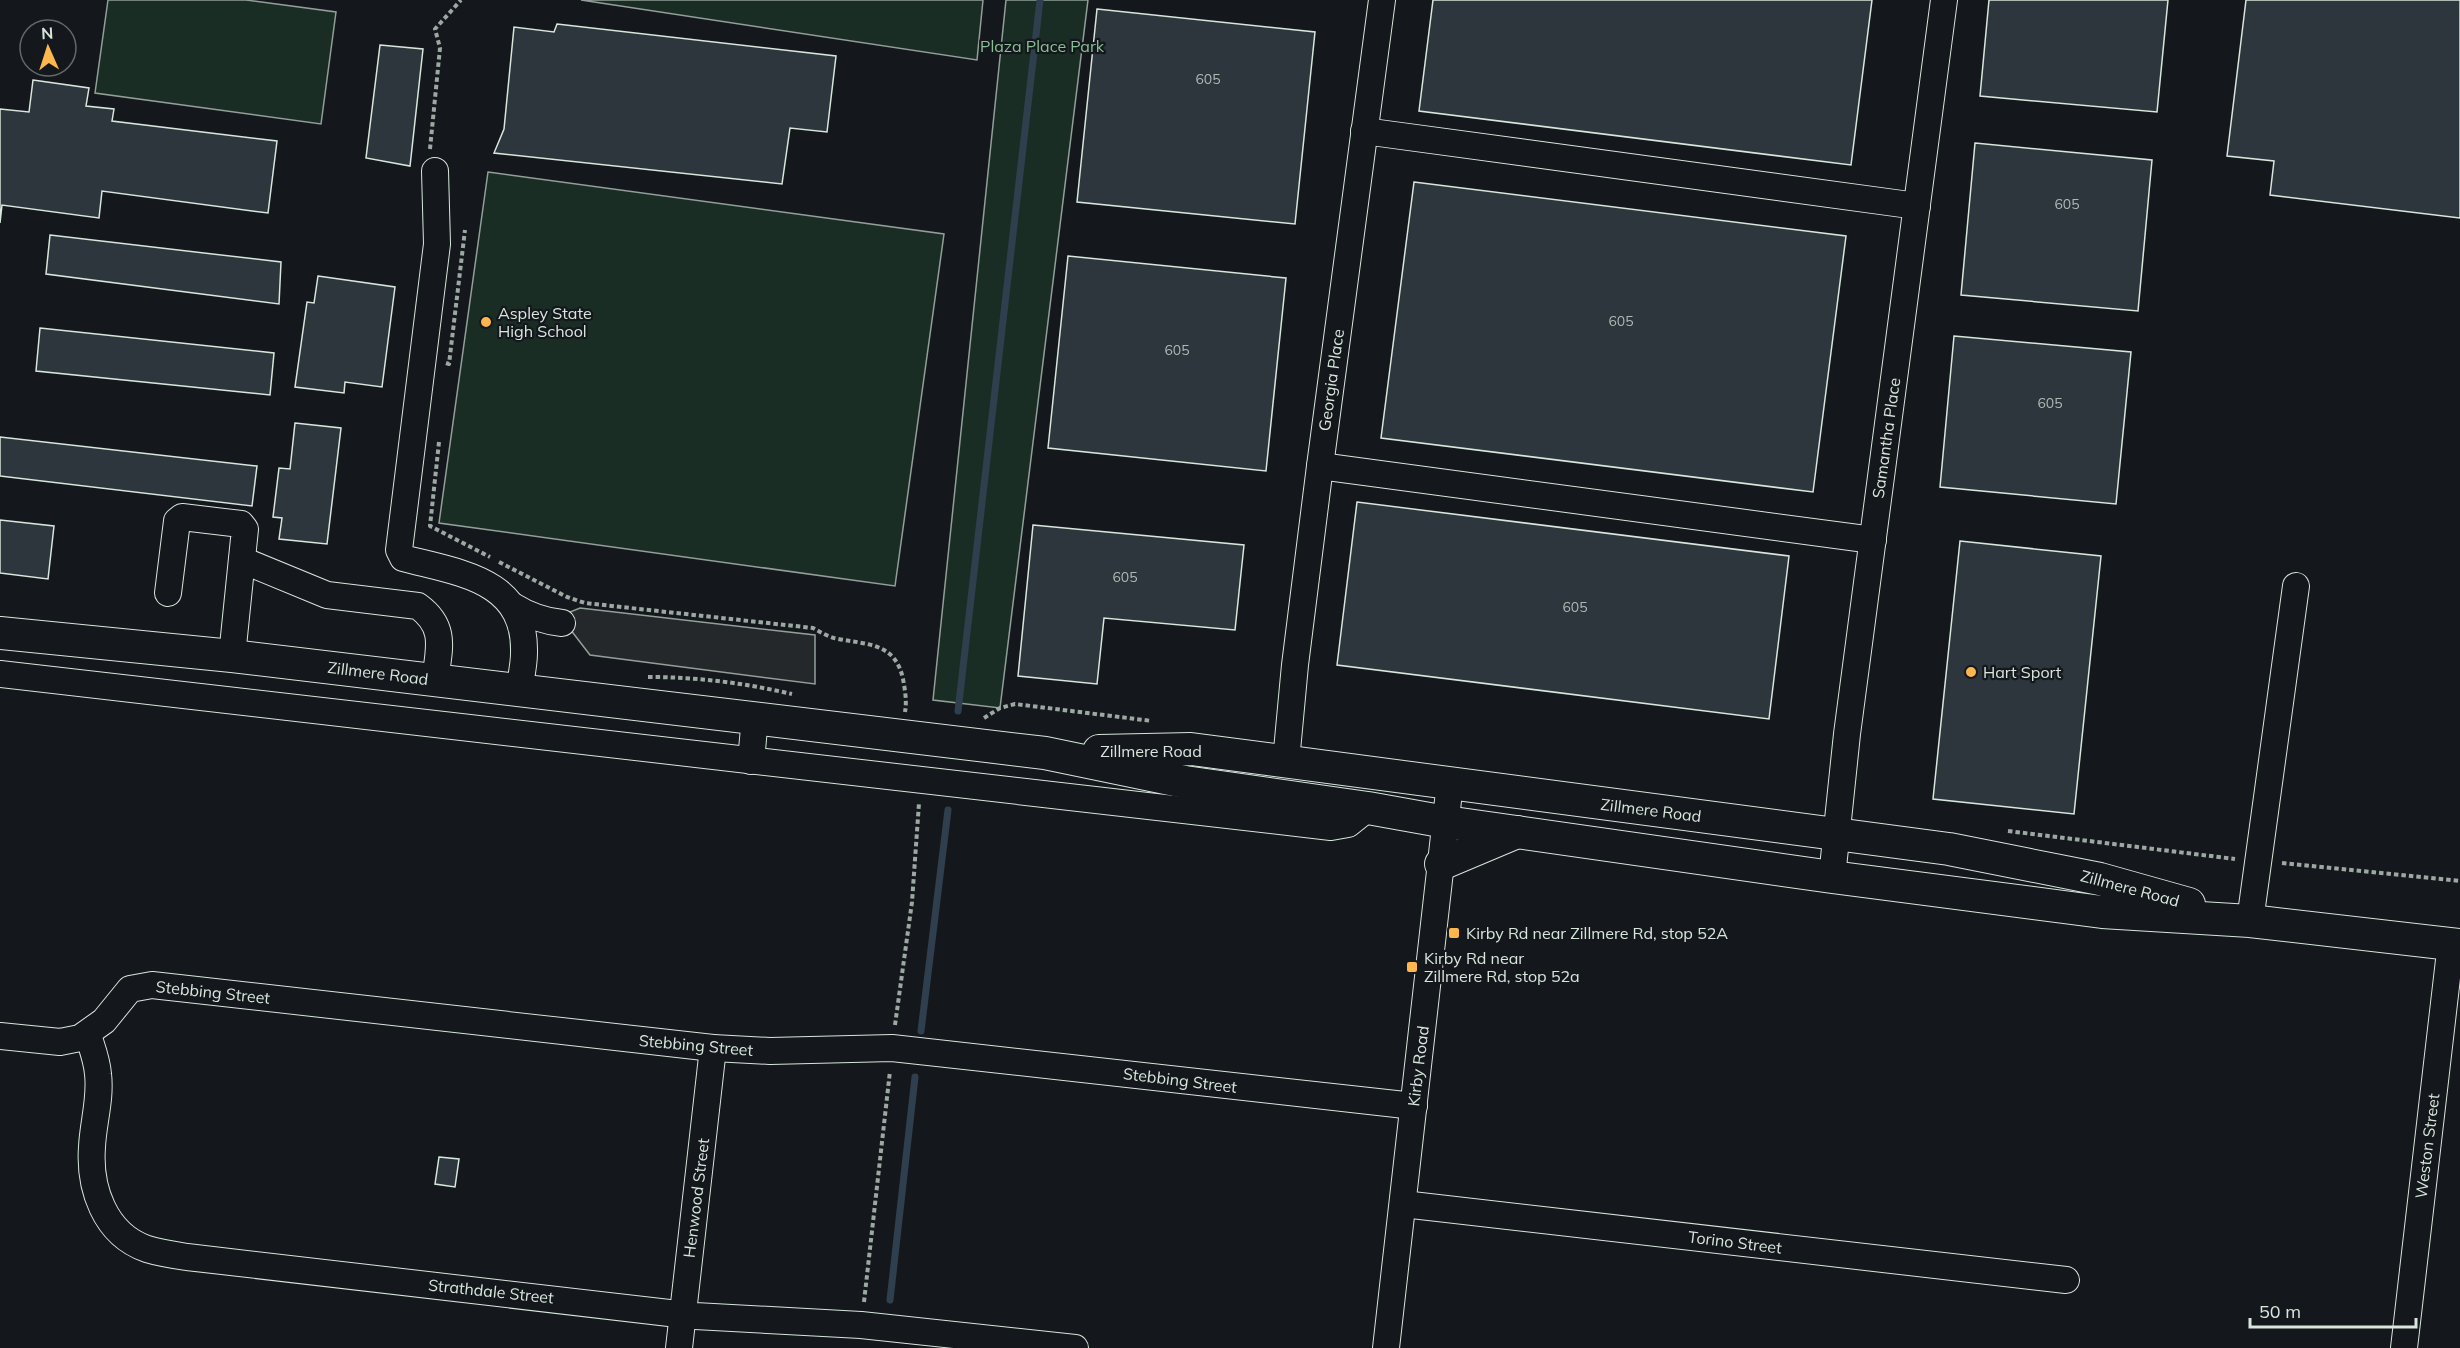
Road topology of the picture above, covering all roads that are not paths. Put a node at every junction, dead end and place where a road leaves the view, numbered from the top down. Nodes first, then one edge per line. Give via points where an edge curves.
1 (1382, 0) edge
2 (1944, 0) edge
3 (1364, 131) junction
4 (435, 171) road end
5 (1917, 206) junction
6 (1320, 466) junction
7 (1873, 540) junction
8 (242, 560) junction
9 (2296, 586) dead end
10 (168, 593) dead end
11 (513, 606) junction
12 (562, 623) dead end
13 (0, 633) edge
14 (232, 656) junction
15 (0, 674) edge
16 (435, 680) junction
17 (519, 690) junction
18 (755, 717) junction
19 (1045, 753) junction
20 (751, 761) junction
21 (1287, 761) junction
22 (1450, 783) junction
23 (1368, 808) junction
24 (1446, 822) junction
25 (1517, 832) junction
26 (1836, 833) junction
27 (1441, 864) junction
28 (1832, 877) junction
29 (2250, 921) junction
30 (2455, 944) edge
31 (88, 1035) junction
32 (0, 1036) edge
33 (713, 1048) junction
34 (1414, 1106) junction
35 (1403, 1204) junction
36 (2066, 1280) dead end
37 (683, 1314) junction
38 (679, 1348) edge
39 (1075, 1348) edge
40 (1386, 1348) edge
41 (2404, 1348) edge

1 - 3 street, Georgia Place
2 - 5 street, Samantha Place
3 - 5 street
3 - 6 street, Georgia Place
4 - 11 street via 437,244 399,550 403,558 483,580
5 - 7 street, Samantha Place
6 - 7 street
6 - 21 street, Georgia Place
7 - 26 street, Samantha Place
8 - 10 street via 241,524 182,517 177,521
8 - 14 street
8 - 16 street via 327,595 418,606 437,624 440,645
9 - 29 street
11 - 12 street via 544,622
11 - 17 street via 523,631
13 - 14 main road, Zillmere Road
14 - 16 main road, Zillmere Road
15 - 20 street
16 - 17 main road, Zillmere Road
17 - 18 main road, Zillmere Road
18 - 19 main road, Zillmere Road
18 - 20 street
19 - 21 main road, Zillmere Road via 1191,749
19 - 23 main road, Zillmere Road via 1185,782
20 - 23 street via 1331,826 1348,824
21 - 22 main road, Zillmere Road
22 - 24 street, Kirby Road
22 - 26 main road, Zillmere Road
23 - 24 main road, Zillmere Road
24 - 25 main road, Zillmere Road
24 - 27 street, Kirby Road
25 - 27 main road
25 - 28 main road, Zillmere Road
26 - 28 street, Samantha Place
26 - 29 main road, Zillmere Road via 1949,849 2100,879
27 - 34 street, Kirby Road
28 - 29 main road, Zillmere Road via 2102,912
29 - 30 main road, Zillmere Road
30 - 41 street, Weston Street
31 - 32 street via 60,1042
31 - 33 street, Stebbing Street via 130,989 152,985
31 - 37 street, Strathdale Street via 99,1076 92,1165 97,1199 117,1228 144,1248 187,1257
33 - 34 street, Stebbing Street via 892,1048
33 - 37 street, Henwood Street
34 - 35 street, Kirby Road
35 - 36 street, Torino Street
35 - 40 street, Kirby Road
37 - 38 street, Henwood Street
37 - 39 street, Strathdale Street via 861,1325

